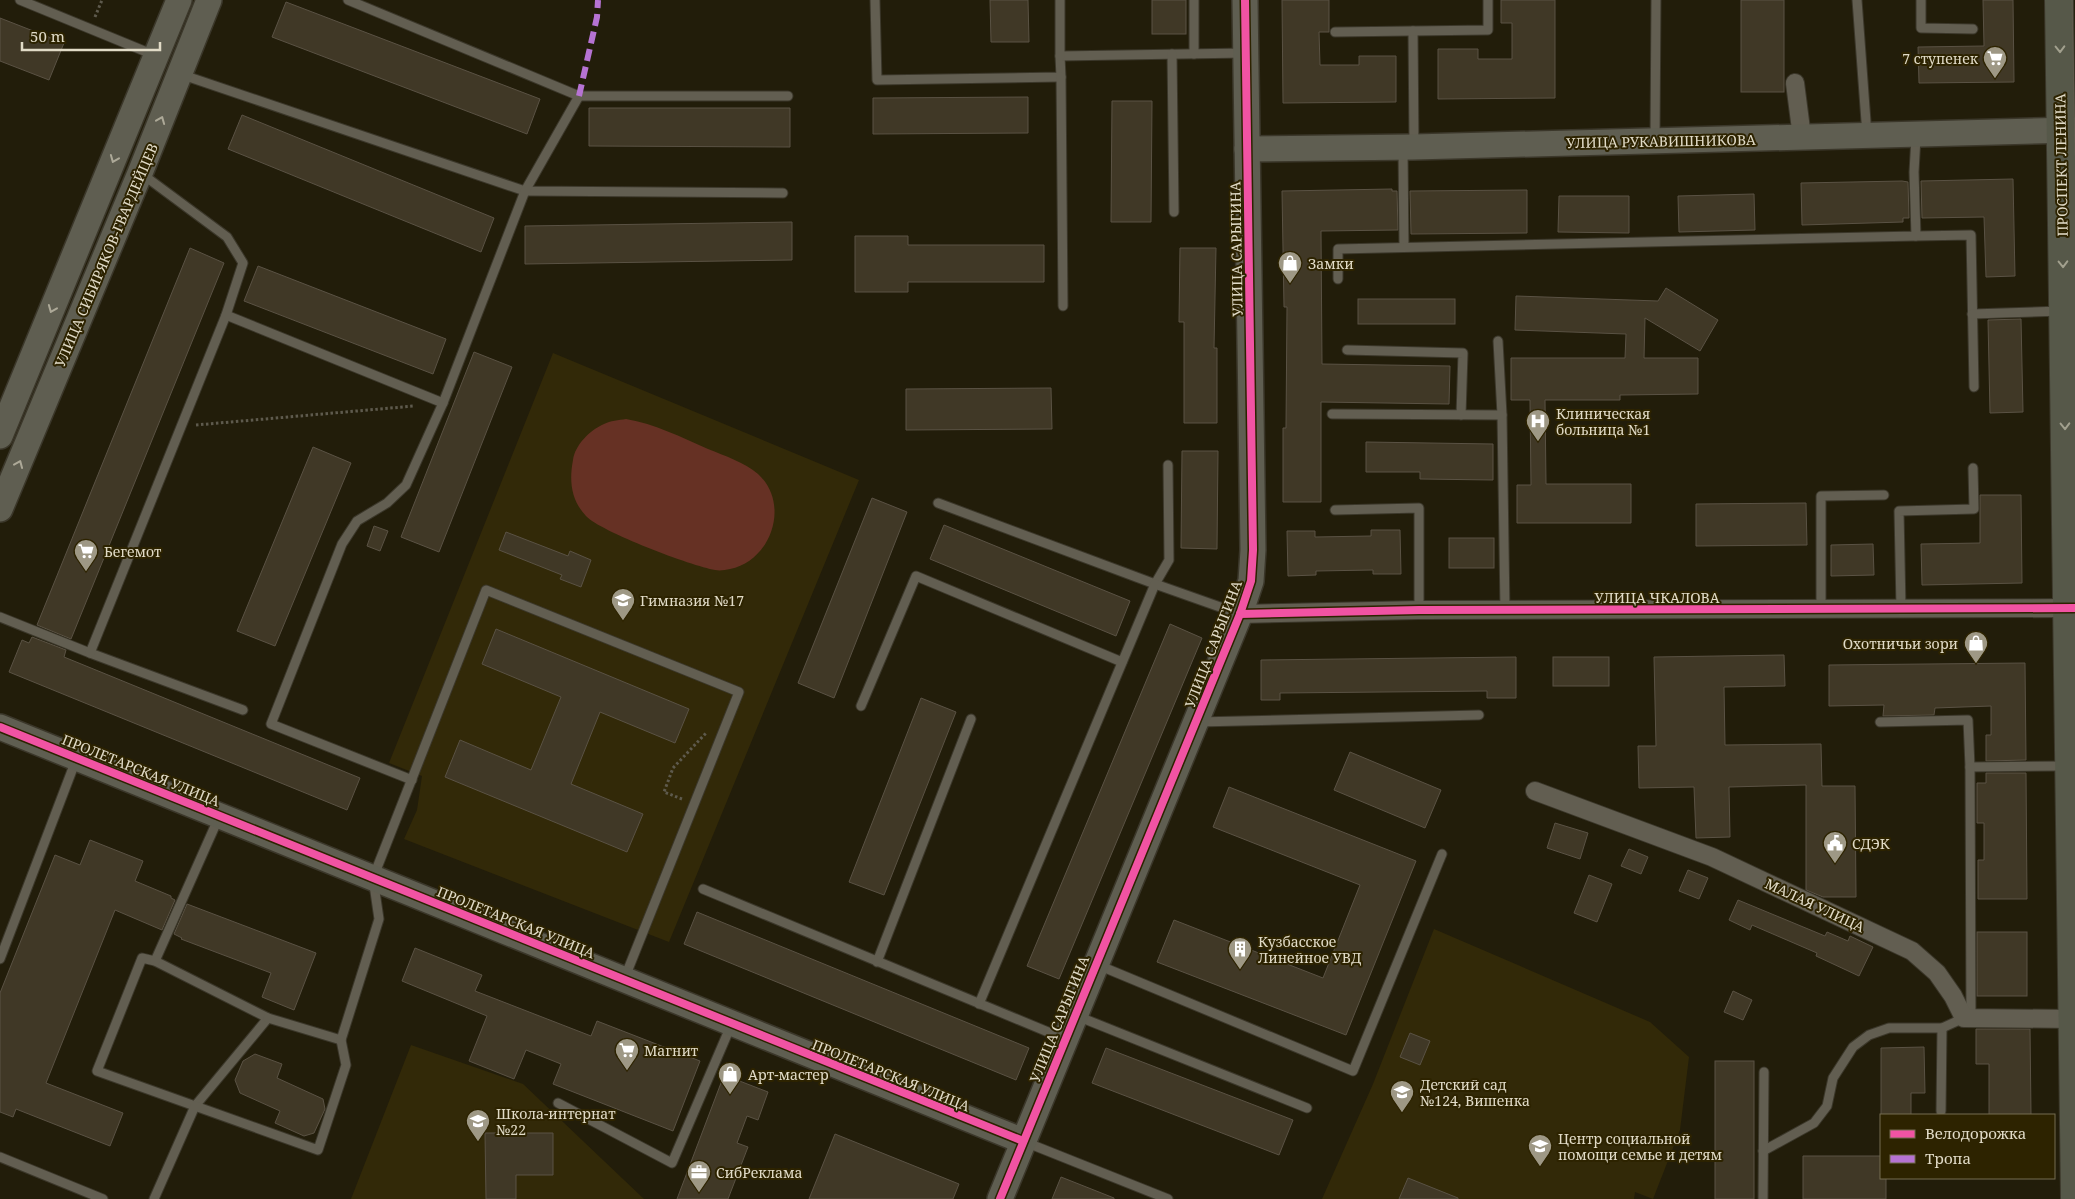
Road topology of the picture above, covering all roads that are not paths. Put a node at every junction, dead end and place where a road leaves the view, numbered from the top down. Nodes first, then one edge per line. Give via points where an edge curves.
1 (20, 0) edge
2 (178, 0) edge
3 (209, 0) edge
4 (348, 0) edge
5 (875, 0) edge
6 (1060, 0) edge
7 (1194, 0) edge
8 (1245, 0) edge
9 (1488, 0) edge
10 (1656, 0) edge
11 (1857, 0) edge
12 (1921, 0) edge
13 (2059, 0) edge
14 (1973, 29) dead end
15 (1413, 31) junction
16 (1335, 32) dead end
17 (1246, 53) junction
18 (1172, 54) junction
19 (1194, 54) junction
20 (156, 56) junction
21 (1060, 56) junction
22 (180, 74) junction
23 (1061, 77) junction
24 (1795, 83) dead end
25 (579, 96) junction
26 (788, 96) dead end
27 (2068, 130) edge
28 (1916, 133) junction
29 (1866, 135) junction
30 (1802, 137) junction
31 (1655, 141) junction
32 (1408, 147) junction
33 (1247, 149) junction
34 (140, 173) junction
35 (525, 191) junction
36 (783, 192) dead end
37 (1174, 212) dead end
38 (1916, 236) junction
39 (1404, 247) junction
40 (1338, 279) dead end
41 (1063, 306) dead end
42 (2063, 311) junction
43 (1972, 314) junction
44 (226, 315) junction
45 (1498, 341) dead end
46 (1347, 350) dead end
47 (1974, 387) dead end
48 (443, 403) junction
49 (1332, 414) dead end
50 (1461, 415) junction
51 (1502, 415) junction
52 (0, 436) edge
53 (1168, 465) dead end
54 (1973, 468) dead end
55 (1884, 495) dead end
56 (938, 503) dead end
57 (0, 509) edge
58 (1335, 510) dead end
59 (1155, 584) junction
60 (1821, 608) junction
61 (1901, 608) junction
62 (2071, 608) edge
63 (1420, 610) junction
64 (1505, 610) junction
65 (1240, 614) junction
66 (0, 617) edge
67 (90, 653) junction
68 (1122, 662) junction
69 (861, 706) dead end
70 (243, 710) dead end
71 (1479, 715) dead end
72 (971, 719) dead end
73 (1196, 722) junction
74 (1880, 722) dead end
75 (0, 727) edge
76 (77, 758) junction
77 (1970, 766) junction
78 (2069, 766) junction
79 (412, 780) junction
80 (1535, 791) dead end
81 (220, 815) junction
82 (1442, 854) dead end
83 (373, 878) junction
84 (703, 889) dead end
85 (0, 959) edge
86 (155, 961) junction
87 (877, 962) junction
88 (1096, 964) junction
89 (624, 980) junction
90 (979, 1004) junction
91 (1074, 1015) junction
92 (268, 1018) junction
93 (1967, 1018) junction
94 (2073, 1018) junction
95 (732, 1023) junction
96 (1942, 1028) junction
97 (341, 1040) junction
98 (1064, 1040) junction
99 (1764, 1072) dead end
100 (558, 1103) dead end
101 (195, 1106) junction
102 (1307, 1108) dead end
103 (1941, 1111) dead end
104 (1023, 1141) junction
105 (1763, 1151) junction
106 (0, 1156) edge
107 (104, 1199) edge
108 (154, 1199) edge
109 (1000, 1199) edge
110 (1168, 1199) edge
111 (1763, 1199) edge
112 (2075, 1199) edge

1 - 20 lane
2 - 20 street, УЛИЦА СИБИРЯКОВ-ГВАРДЕЙЦЕВ
3 - 22 street, УЛИЦА СИБИРЯКОВ-ГВАРДЕЙЦЕВ
4 - 25 lane
5 - 23 lane via 876,80
6 - 21 lane
7 - 19 lane
8 - 17 street, УЛИЦА САРЫГИНА
9 - 15 lane via 1488,30
10 - 31 lane
11 - 29 lane
12 - 14 lane via 1921,28
13 -> 27 main road, ПРОСПЕКТ ЛЕНИНА
15 - 16 lane
15 - 32 lane
17 - 19 lane
17 - 33 street, УЛИЦА САРЫГИНА
18 - 19 lane
18 - 21 lane
18 - 37 lane
20 -> 52 street, УЛИЦА СИБИРЯКОВ-ГВАРДЕЙЦЕВ
21 - 23 lane
34 -> 22 street, УЛИЦА СИБИРЯКОВ-ГВАРДЕЙЦЕВ
22 - 35 lane
23 - 41 lane
24 - 30 street
25 - 26 lane
25 - 35 lane
27 - 28 street, УЛИЦА РУКАВИШНИКОВА
27 -> 42 main road, ПРОСПЕКТ ЛЕНИНА
28 - 29 street, УЛИЦА РУКАВИШНИКОВА
28 - 38 lane
29 - 30 street, УЛИЦА РУКАВИШНИКОВА
30 - 31 street, УЛИЦА РУКАВИШНИКОВА
31 - 32 street, УЛИЦА РУКАВИШНИКОВА
32 - 33 street, УЛИЦА РУКАВИШНИКОВА
32 - 39 lane
33 - 65 street, УЛИЦА САРЫГИНА via 1253,550 1251,581
34 - 44 lane via 227,237 243,263
57 -> 34 street, УЛИЦА СИБИРЯКОВ-ГВАРДЕЙЦЕВ
35 - 36 lane
35 - 48 lane
38 - 39 lane
38 - 43 lane via 1971,235
39 - 40 lane via 1338,249
42 - 43 lane
42 -> 62 main road, ПРОСПЕКТ ЛЕНИНА
43 - 47 lane
44 - 48 lane
44 - 67 lane
45 - 51 lane
46 - 50 lane via 1463,353
48 - 79 lane via 406,485 387,503 357,521 342,544 272,724
49 - 50 lane
50 - 51 lane
51 - 64 lane
53 - 59 lane via 1169,560
54 - 61 lane via 1974,509 1899,510
55 - 60 lane via 1821,496
56 - 59 lane
58 - 63 lane via 1418,508
59 - 65 lane
59 - 68 lane
60 - 61 street, УЛИЦА ЧКАЛОВА
60 - 64 street, УЛИЦА ЧКАЛОВА
61 - 62 street, УЛИЦА ЧКАЛОВА
62 - 78 main road, ПРОСПЕКТ ЛЕНИНА
63 - 64 street, УЛИЦА ЧКАЛОВА
63 - 65 street, УЛИЦА ЧКАЛОВА
65 - 73 street, УЛИЦА САРЫГИНА
66 - 67 lane
67 - 70 lane
68 - 69 lane via 916,576
68 - 90 lane
71 - 73 lane
72 - 87 lane
73 - 88 street, УЛИЦА САРЫГИНА
74 - 77 lane via 1968,720
75 - 76 street, ПРОЛЕТАРСКАЯ УЛИЦА
76 - 81 street, ПРОЛЕТАРСКАЯ УЛИЦА
76 - 85 lane
77 - 78 lane
77 - 93 lane
78 - 94 main road, ПРОСПЕКТ ЛЕНИНА
79 - 83 lane
79 - 89 lane via 486,590 739,692
80 - 93 street, МАЛАЯ УЛИЦА via 1712,857 1912,951 1937,973
81 - 83 street, ПРОЛЕТАРСКАЯ УЛИЦА
81 - 86 lane
82 - 88 lane via 1353,1070
83 - 89 street, ПРОЛЕТАРСКАЯ УЛИЦА
83 - 97 lane via 379,919
84 - 87 lane
86 - 92 lane
86 - 101 lane via 142,958 97,1071
87 - 90 lane
88 - 91 street, УЛИЦА САРЫГИНА
89 - 95 street, ПРОЛЕТАРСКАЯ УЛИЦА
90 - 98 lane
91 - 98 street, УЛИЦА САРЫГИНА
91 - 102 lane
92 - 97 lane
92 - 101 lane
93 - 94 street
93 - 96 lane
94 - 112 main road, ПРОСПЕКТ ЛЕНИНА
95 - 100 lane via 672,1162
95 - 104 street, ПРОЛЕТАРСКАЯ УЛИЦА
96 - 103 lane
96 - 105 lane via 1890,1028 1869,1035 1853,1047 1834,1078 1827,1106 1814,1123
97 - 101 lane via 346,1065 318,1150
98 - 104 street, УЛИЦА САРЫГИНА
99 - 105 lane
101 - 108 lane
104 - 109 street, УЛИЦА САРЫГИНА
104 - 110 lane
105 - 111 lane
106 - 107 lane

